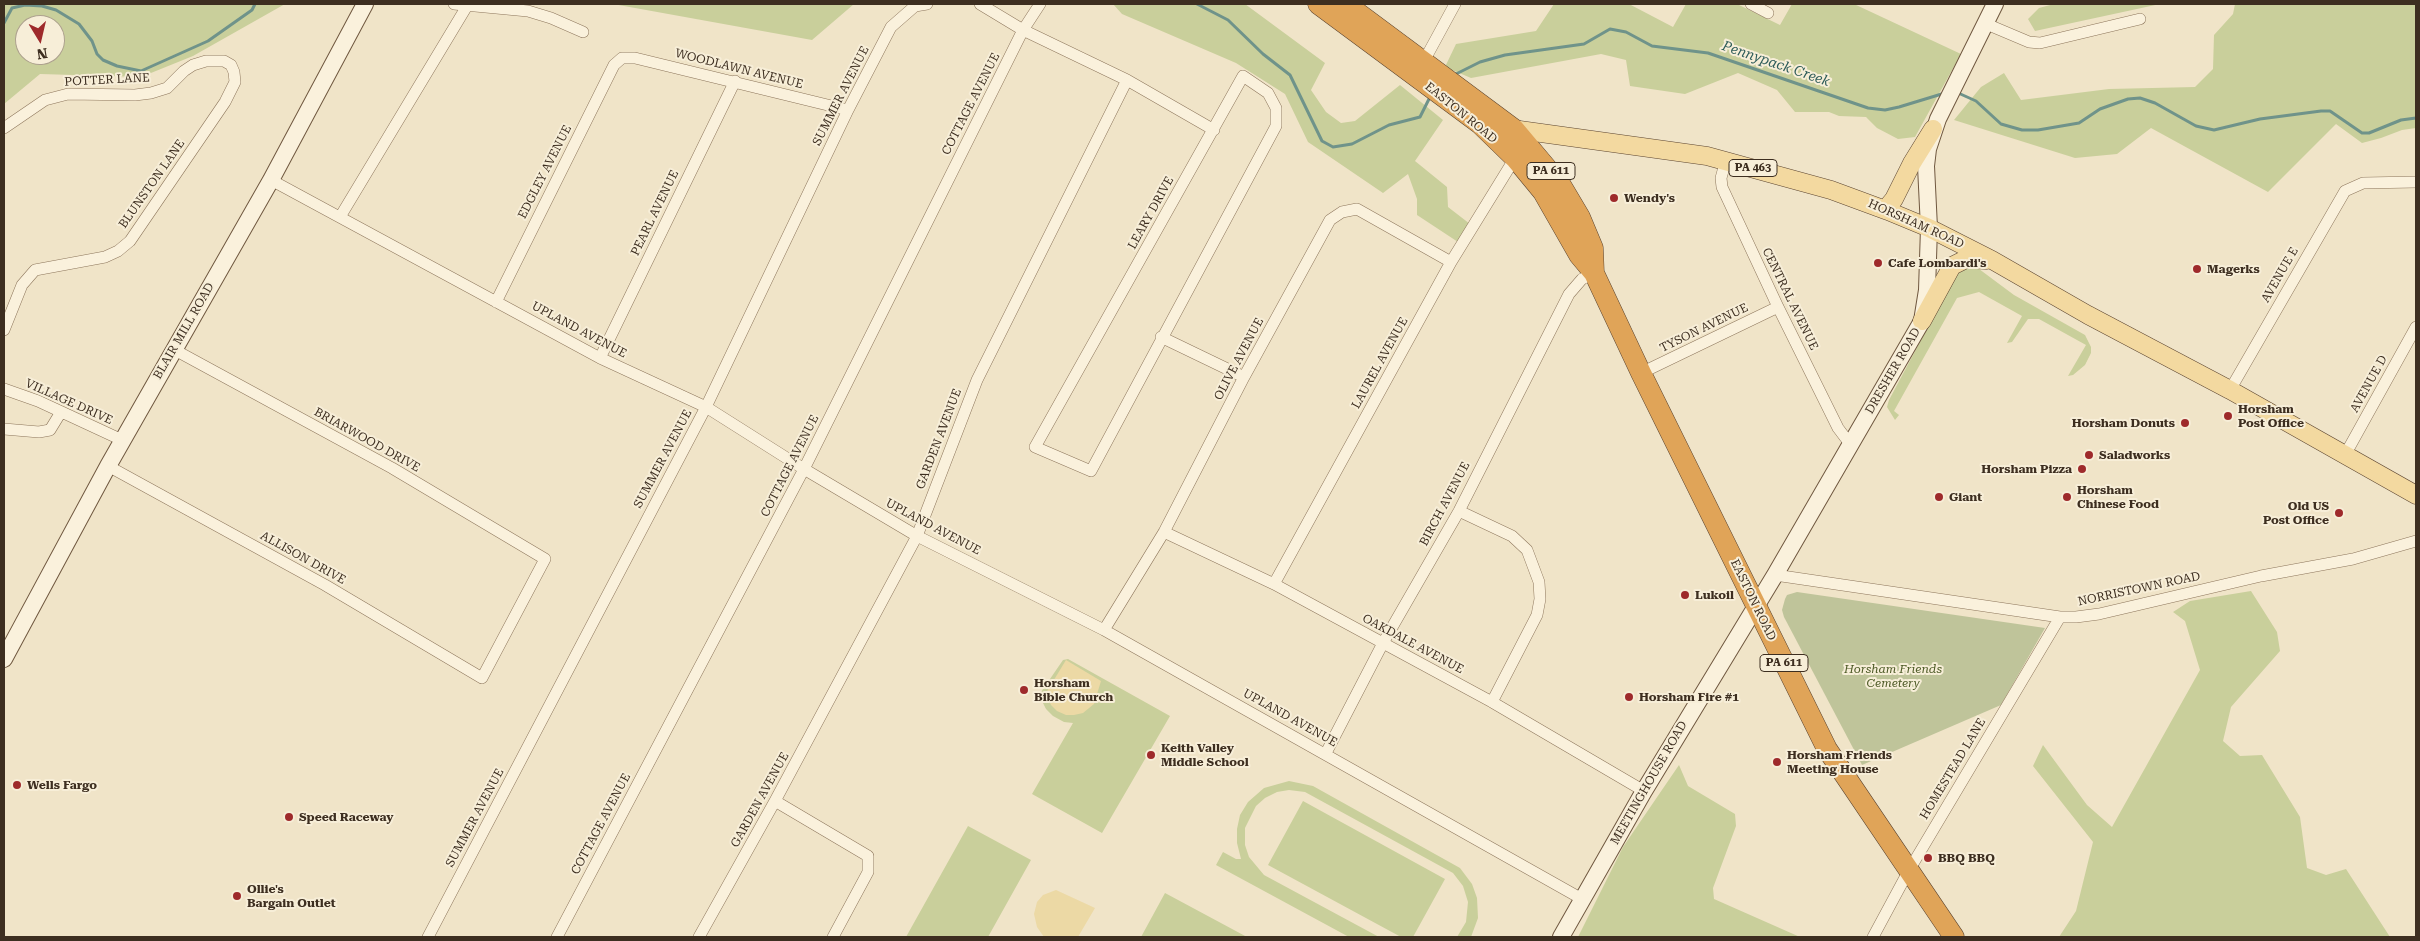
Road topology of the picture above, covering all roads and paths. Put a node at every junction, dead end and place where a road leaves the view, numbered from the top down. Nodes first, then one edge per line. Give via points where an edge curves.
1 (365, 4) edge
2 (454, 4) edge
3 (927, 4) edge
4 (980, 4) edge
5 (1040, 4) edge
6 (1318, 4) edge
7 (1346, 4) edge
8 (1455, 4) edge
9 (1751, 4) edge
10 (1995, 4) edge
11 (467, 6) junction
12 (1768, 13) dead end
13 (2140, 20) dead end
14 (1984, 24) junction
15 (1024, 30) junction
16 (583, 32) dead end
17 (622, 58) joint
18 (1419, 68) junction
19 (1127, 80) junction
20 (735, 81) junction
21 (1456, 95) junction
22 (225, 102) joint
23 (848, 110) junction
24 (1480, 124) junction
25 (1936, 124) junction
26 (4, 128) edge
27 (1514, 129) junction
28 (1214, 130) junction
29 (1515, 158) junction
30 (1726, 160) junction
31 (271, 180) junction
32 (2416, 182) edge
33 (1885, 210) junction
34 (340, 217) junction
35 (1929, 228) junction
36 (1992, 260) junction
37 (1451, 262) junction
38 (1594, 273) junction
39 (496, 302) junction
40 (1778, 307) junction
41 (1922, 320) junction
42 (2416, 327) edge
43 (4, 330) edge
44 (1161, 338) junction
45 (173, 349) junction
46 (600, 358) junction
47 (1642, 373) junction
48 (1244, 377) junction
49 (4, 389) edge
50 (2230, 390) junction
51 (706, 407) junction
52 (61, 412) junction
53 (4, 429) edge
54 (122, 440) junction
55 (1850, 444) junction
56 (2345, 455) junction
57 (108, 466) junction
58 (804, 469) junction
59 (2416, 495) edge
60 (1459, 510) junction
61 (1164, 532) junction
62 (917, 536) junction
63 (2416, 541) edge
64 (1775, 575) junction
65 (1274, 584) junction
66 (1756, 605) junction
67 (2060, 617) junction
68 (1104, 630) junction
69 (1383, 643) junction
70 (4, 659) edge
71 (482, 678) joint
72 (1492, 702) junction
73 (1326, 753) junction
74 (1644, 791) junction
75 (776, 801) junction
76 (1908, 872) junction
77 (1582, 899) junction
78 (428, 937) edge
79 (557, 937) edge
80 (699, 937) edge
81 (833, 937) edge
82 (1561, 937) edge
83 (1873, 937) edge
84 (1954, 937) edge

1 - 31 main road, BLAIR MILL ROAD
2 - 11 street
3 - 23 street, SUMMER AVENUE via 915,6 892,27
4 - 15 street
5 - 15 street, COTTAGE AVENUE
6 - 18 highway, EASTON ROAD / PA 611
7 - 18 highway, EASTON ROAD / PA 611
8 - 18 street
9 - 12 street
10 - 14 main road, DRESHER ROAD
11 - 16 street via 528,11
11 - 34 street
13 - 14 street via 2040,43 2029,42
14 - 25 main road, DRESHER ROAD
15 - 19 street
15 - 58 street, COTTAGE AVENUE
17 - 20 street, WOODLAWN AVENUE via 635,58
17 - 39 street, EDGLEY AVENUE via 614,65
18 - 21 highway, EASTON ROAD / PA 611
19 - 28 street
19 - 62 street, GARDEN AVENUE via 977,380
20 - 23 street, WOODLAWN AVENUE
20 - 46 street, PEARL AVENUE
21 - 24 highway, EASTON ROAD / PA 611
21 - 27 highway, EASTON ROAD / PA 611
22 - 26 street, POTTER LANE via 235,82 232,65 224,61 206,61 184,71 166,88 151,93 68,94 45,100
22 - 43 street, BLUNSTON LANE via 130,240 105,257 35,270 22,285
23 - 51 street, SUMMER AVENUE
24 - 27 main road, HORSHAM ROAD / PA 463
24 - 29 highway, EASTON ROAD / PA 611
25 - 33 main road
25 - 35 main road, DRESHER ROAD via 1926,166
27 - 30 main road, HORSHAM ROAD / PA 463
27 - 38 highway, EASTON ROAD / PA 611 via 1561,185 1580,218 1593,248
28 - 44 street, LEARY DRIVE via 1242,76 1268,93 1276,108 1276,126
28 - 44 street, LEARY DRIVE via 1036,447 1091,471
29 - 37 street, LAUREL AVENUE
29 - 38 highway, EASTON ROAD / PA 611 via 1543,192 1579,255
30 - 33 main road, HORSHAM ROAD / PA 463 via 1831,190
30 - 40 street, CENTRAL AVENUE via 1722,186
31 - 34 street, UPLAND AVENUE
31 - 45 main road, BLAIR MILL ROAD
32 - 50 street, AVENUE E via 2363,183 2345,190
33 - 35 main road, HORSHAM ROAD / PA 463
34 - 39 street, UPLAND AVENUE
35 - 36 main road, HORSHAM ROAD / PA 463
35 - 41 main road, DRESHER ROAD via 1927,290
36 - 41 main road via 1966,259 1956,263 1947,272
36 - 50 main road, HORSHAM ROAD / PA 463 via 2136,342
37 - 48 street, OLIVE AVENUE via 1357,209 1342,212 1330,220
37 - 65 street, LAUREL AVENUE
38 - 47 highway, EASTON ROAD / PA 611
38 - 60 street, BIRCH AVENUE via 1582,279 1569,294
39 - 46 street, UPLAND AVENUE
40 - 47 street, TYSON AVENUE
40 - 55 street, CENTRAL AVENUE via 1838,428
41 - 55 main road, DRESHER ROAD
42 - 56 street, AVENUE D
44 - 48 street
45 - 54 main road, BLAIR MILL ROAD
45 - 71 street, BRIARWOOD DRIVE via 392,468 545,559
46 - 51 street, UPLAND AVENUE
47 - 66 highway, EASTON ROAD / PA 611
48 - 61 street, OLIVE AVENUE
49 - 52 street, VILLAGE DRIVE
50 - 56 main road, HORSHAM ROAD / PA 463
51 - 58 street, UPLAND AVENUE
51 - 78 street, SUMMER AVENUE
52 - 53 street via 50,430
52 - 54 street, VILLAGE DRIVE
54 - 57 main road, BLAIR MILL ROAD
55 - 64 main road, DRESHER ROAD
56 - 59 main road, HORSHAM ROAD / PA 463
57 - 70 main road, BLAIR MILL ROAD
57 - 71 street, ALLISON DRIVE via 325,585
58 - 62 street, UPLAND AVENUE
58 - 79 street, COTTAGE AVENUE
60 - 69 street, BIRCH AVENUE
60 - 72 street via 1512,536 1527,550 1539,582 1537,615
61 - 65 street, OAKDALE AVENUE
61 - 68 street, OLIVE AVENUE
62 - 68 street, UPLAND AVENUE
62 - 75 street, GARDEN AVENUE
63 - 67 street, NORRISTOWN ROAD via 2353,559 2261,576 2100,614
64 - 66 main road, DRESHER ROAD
64 - 67 street, NORRISTOWN ROAD
65 - 69 street, OAKDALE AVENUE
66 - 74 main road, MEETINGHOUSE ROAD
66 - 76 highway, EASTON ROAD / PA 611 via 1827,749
67 - 76 street, HOMESTEAD LANE
68 - 73 street, UPLAND AVENUE
69 - 72 street, OAKDALE AVENUE
69 - 73 street, BIRCH AVENUE
72 - 74 street, OAKDALE AVENUE
73 - 77 street, UPLAND AVENUE
74 - 77 main road, MEETINGHOUSE ROAD
75 - 80 street, GARDEN AVENUE
75 - 81 street via 868,856 868,872
76 - 83 street, HOMESTEAD LANE
76 - 84 highway, EASTON ROAD / PA 611
77 - 82 main road, MEETINGHOUSE ROAD

